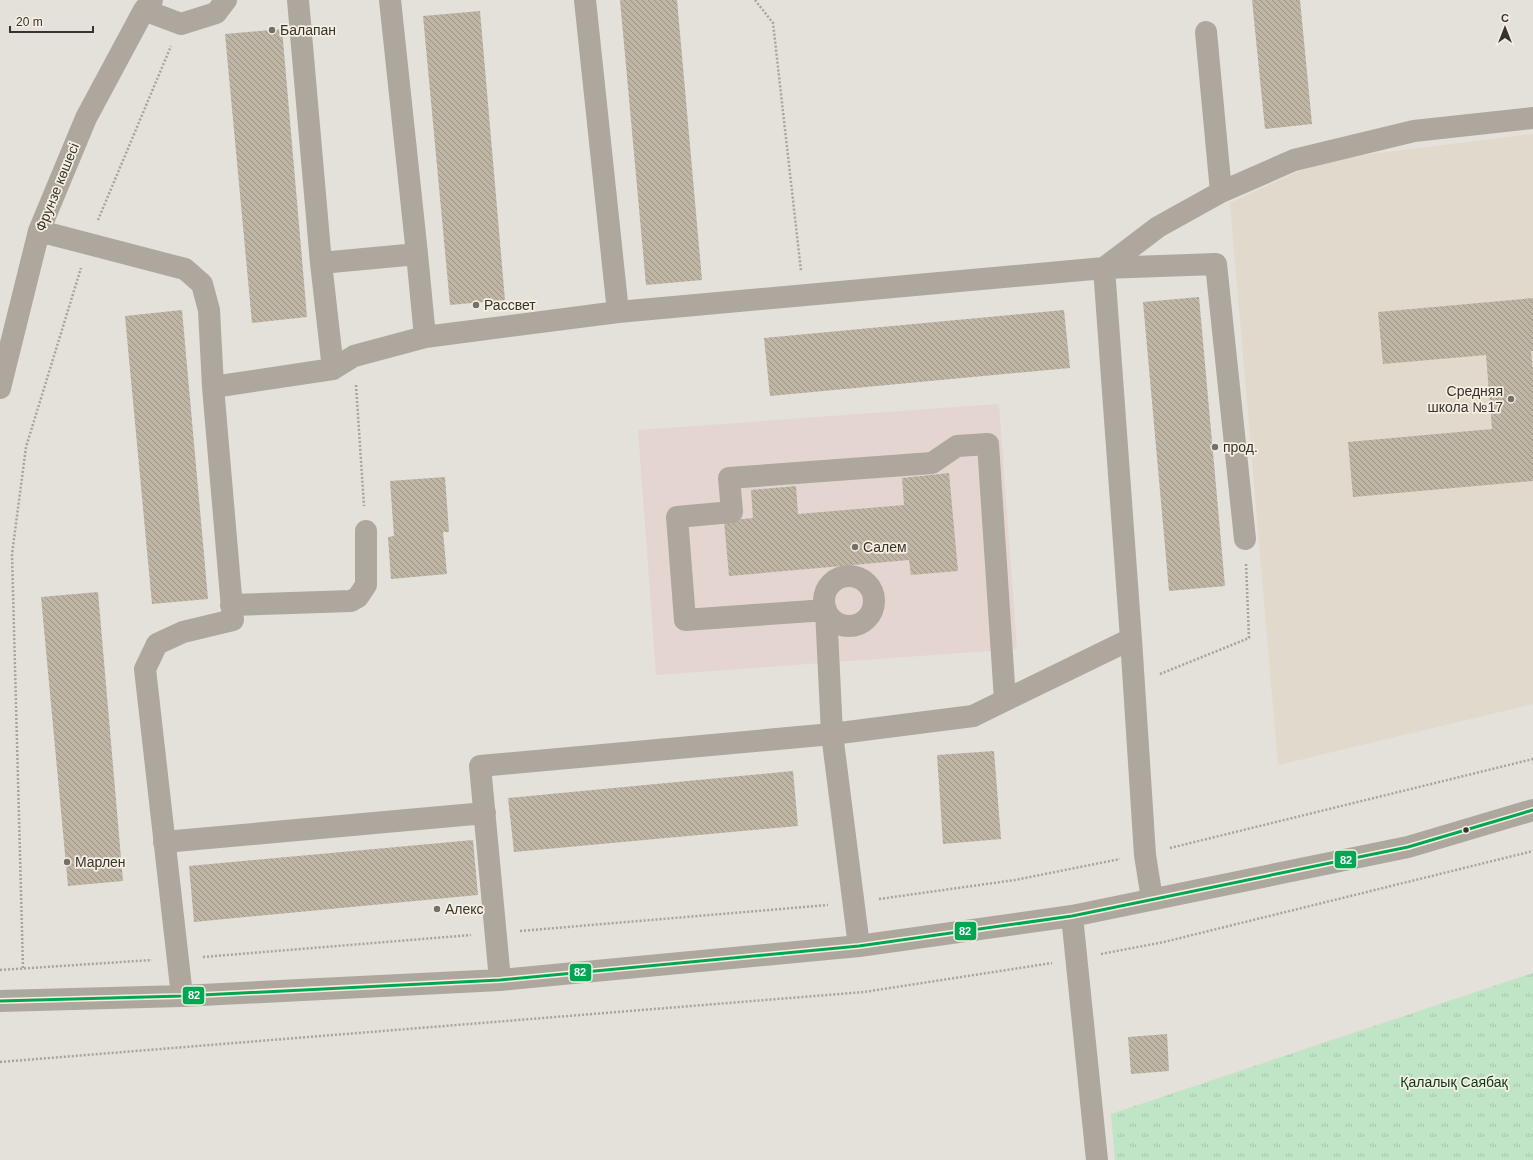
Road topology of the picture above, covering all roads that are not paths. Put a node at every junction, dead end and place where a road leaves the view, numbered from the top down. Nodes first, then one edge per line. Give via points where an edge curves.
1 (226, 0) edge
2 (298, 0) edge
3 (390, 0) edge
4 (585, 0) edge
5 (148, 5) edge
6 (1206, 32) dead end
7 (1533, 118) edge
8 (1221, 192) junction
9 (38, 231) junction
10 (417, 254) junction
11 (321, 263) junction
12 (1104, 268) junction
13 (618, 312) junction
14 (425, 337) junction
15 (333, 369) junction
16 (213, 387) junction
17 (0, 388) edge
18 (366, 532) road end
19 (1245, 539) road end
20 (231, 605) junction
21 (1131, 639) junction
22 (1005, 700) junction
23 (832, 734) junction
24 (1533, 810) edge
25 (485, 813) junction
26 (164, 842) junction
27 (1152, 899) junction
28 (1072, 916) junction
29 (859, 946) junction
30 (500, 980) junction
31 (182, 996) junction
32 (0, 1001) edge
33 (1097, 1160) edge

1 - 5 street via 216,13 181,24
2 - 11 street
3 - 10 street
4 - 13 street
5 - 9 street, Фрунзе көшесі via 86,118
6 - 8 street
7 - 8 street via 1414,131 1294,160
8 - 12 street via 1158,227
9 - 16 street via 186,269 202,284 209,310
9 - 17 street, Фрунзе көшесі
10 - 11 street
10 - 14 street
11 - 15 street
12 - 13 street
12 - 19 street via 1216,264
12 - 21 street
13 - 14 street
14 - 15 street via 354,356
15 - 16 street
16 - 20 street
18 - 20 street via 366,585 358,597 351,601
20 - 26 street via 233,620 183,632 157,644 144,669
21 - 22 street
21 - 27 street via 1145,855
22 - 23 street via 972,716
22 - 23 street via 988,444 957,446 932,463 729,478 732,512 677,517 685,620 826,610
23 - 25 street via 480,766
23 - 29 street
24 - 27 street via 1408,847
25 - 26 street
25 - 30 street
26 - 31 street
27 - 28 street
28 - 29 street
28 - 33 street
29 - 30 street
30 - 31 street
31 - 32 street

